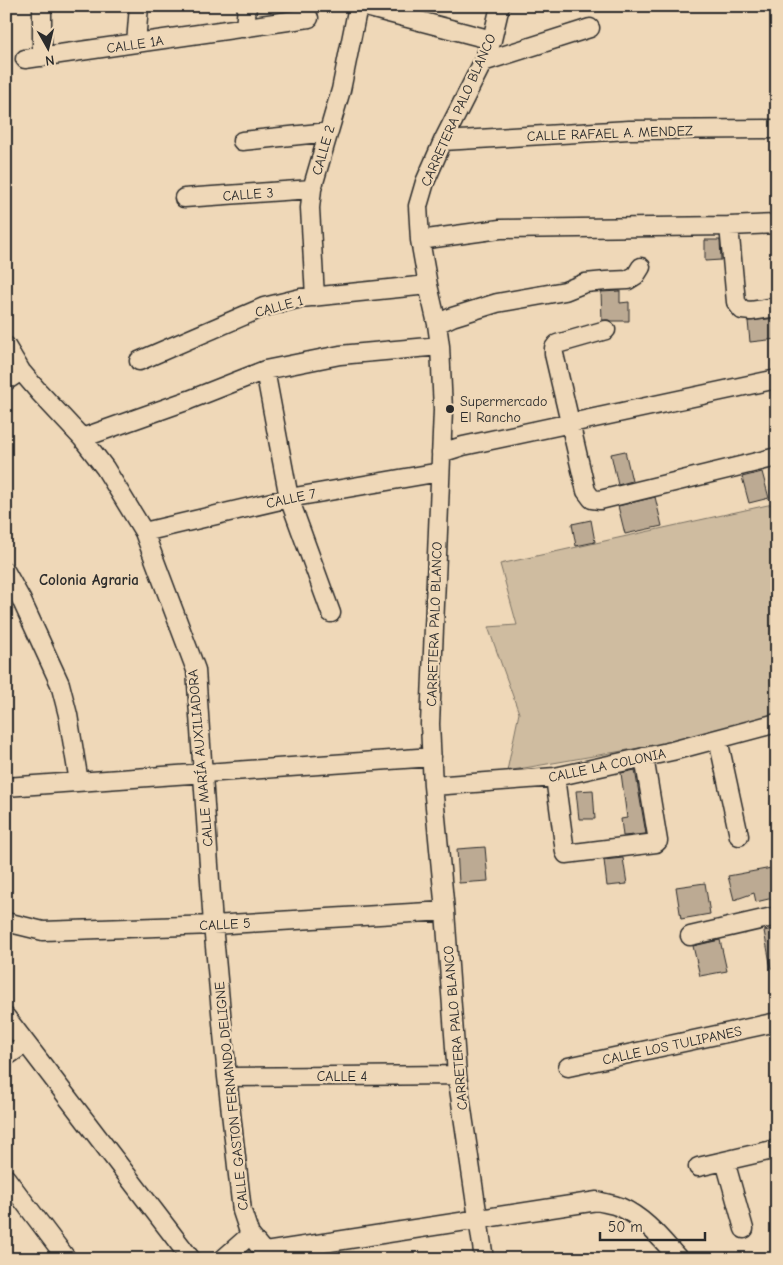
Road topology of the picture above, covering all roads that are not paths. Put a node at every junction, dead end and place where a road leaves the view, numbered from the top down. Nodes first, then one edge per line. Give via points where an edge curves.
1 (42, 6) edge
2 (139, 6) edge
3 (247, 6) edge
4 (358, 6) edge
5 (362, 6) edge
6 (500, 6) edge
7 (310, 18) dead end
8 (245, 28) junction
9 (590, 28) dead end
10 (492, 40) junction
11 (136, 43) junction
12 (483, 62) junction
13 (777, 129) edge
14 (329, 132) junction
15 (242, 141) dead end
16 (442, 142) junction
17 (312, 190) junction
18 (184, 198) dead end
19 (777, 224) edge
20 (729, 226) junction
21 (420, 240) junction
22 (641, 267) dead end
23 (428, 285) junction
24 (315, 297) junction
25 (777, 307) edge
26 (437, 324) junction
27 (606, 330) dead end
28 (6, 346) edge
29 (440, 346) junction
30 (139, 362) dead end
31 (265, 370) junction
32 (22, 371) junction
33 (777, 379) edge
34 (6, 381) edge
35 (570, 423) junction
36 (82, 438) junction
37 (441, 453) junction
38 (777, 457) edge
39 (440, 472) junction
40 (289, 498) junction
41 (144, 532) junction
42 (6, 572) edge
43 (331, 614) dead end
44 (777, 723) edge
45 (718, 739) junction
46 (432, 757) junction
47 (644, 757) junction
48 (202, 773) junction
49 (555, 777) junction
50 (79, 782) junction
51 (433, 786) junction
52 (6, 787) edge
53 (739, 836) dead end
54 (445, 911) junction
55 (777, 916) edge
56 (6, 922) edge
57 (213, 925) junction
58 (690, 936) dead end
59 (6, 1017) edge
60 (777, 1022) edge
61 (26, 1043) junction
62 (6, 1057) edge
63 (568, 1067) dead end
64 (457, 1075) junction
65 (227, 1077) junction
66 (777, 1149) edge
67 (725, 1161) junction
68 (698, 1167) dead end
69 (6, 1178) edge
70 (478, 1219) junction
71 (744, 1229) dead end
72 (250, 1235) junction
73 (267, 1256) edge
74 (64, 1258) edge
75 (191, 1259) edge
76 (224, 1259) edge
77 (484, 1259) edge
78 (679, 1259) edge

1 - 11 street, CALLE 1A via 34,58
2 - 11 street
3 - 8 street
4 - 14 street, CALLE 2
5 - 10 street
6 - 10 street, CARRETERA PALO BLANCO
7 - 8 street, CALLE 1A
8 - 11 street, CALLE 1A
9 - 12 street
10 - 12 street, CARRETERA PALO BLANCO
12 - 16 street, CARRETERA PALO BLANCO
13 - 16 street, CALLE RAFAEL A. MENDEZ via 629,130
14 - 15 street
14 - 17 street, CALLE 2
16 - 21 street, CARRETERA PALO BLANCO via 418,206
17 - 18 street, CALLE 3
17 - 24 street, CALLE 2 via 310,208
19 - 20 street
20 - 21 street via 500,229
20 - 25 street via 736,302 742,310 750,311
21 - 23 street, CARRETERA PALO BLANCO
22 - 26 street via 628,280 585,283 565,291 497,303
23 - 24 street, CALLE 1
23 - 26 street, CARRETERA PALO BLANCO
24 - 30 street, CALLE 1 via 264,308
26 - 29 street, CARRETERA PALO BLANCO
27 - 35 street via 554,348
28 - 32 street, CALLE MARÍA AUXILIADORA
29 - 31 street via 340,355
29 - 37 street, CARRETERA PALO BLANCO
31 - 36 street
31 - 40 street
32 - 34 street
32 - 36 street, CALLE MARÍA AUXILIADORA
33 - 35 street
35 - 37 street
35 - 38 street via 586,491 592,499 600,500
36 - 41 street, CALLE MARÍA AUXILIADORA via 105,468
37 - 39 street, CARRETERA PALO BLANCO
39 - 40 street, CALLE 7
39 - 46 street, CARRETERA PALO BLANCO via 430,724
40 - 41 street, CALLE 7
40 - 43 street
41 - 48 street, CALLE MARÍA AUXILIADORA via 196,670
42 - 50 street via 60,684
44 - 45 street, CALLE LA COLONIA
45 - 47 street, CALLE LA COLONIA
45 - 53 street
46 - 48 street
46 - 51 street, CARRETERA PALO BLANCO
47 - 49 street, CALLE LA COLONIA
47 - 49 street via 656,843 566,854
48 - 50 street
48 - 57 street, CALLE MARÍA AUXILIADORA
49 - 51 street, CALLE LA COLONIA
50 - 52 street
51 - 54 street, CARRETERA PALO BLANCO
54 - 57 street, CALLE 5
54 - 64 street, CARRETERA PALO BLANCO
55 - 58 street
56 - 57 street, CALLE 5 via 43,931
57 - 65 street, CALLE GASTON FERNANDO DELIGNE
59 - 61 street
60 - 63 street, CALLE LOS TULIPANES
61 - 62 street
61 - 75 street
64 - 65 street, CALLE 4
64 - 70 street, CARRETERA PALO BLANCO
65 - 72 street, CALLE GASTON FERNANDO DELIGNE via 242,1211
66 - 67 street
67 - 68 street
67 - 71 street
69 - 74 street
70 - 73 street
70 - 77 street, CARRETERA PALO BLANCO
70 - 78 street via 597,1201 619,1206 643,1220
72 - 73 street, CALLE GASTON FERNANDO DELIGNE
72 - 76 street

